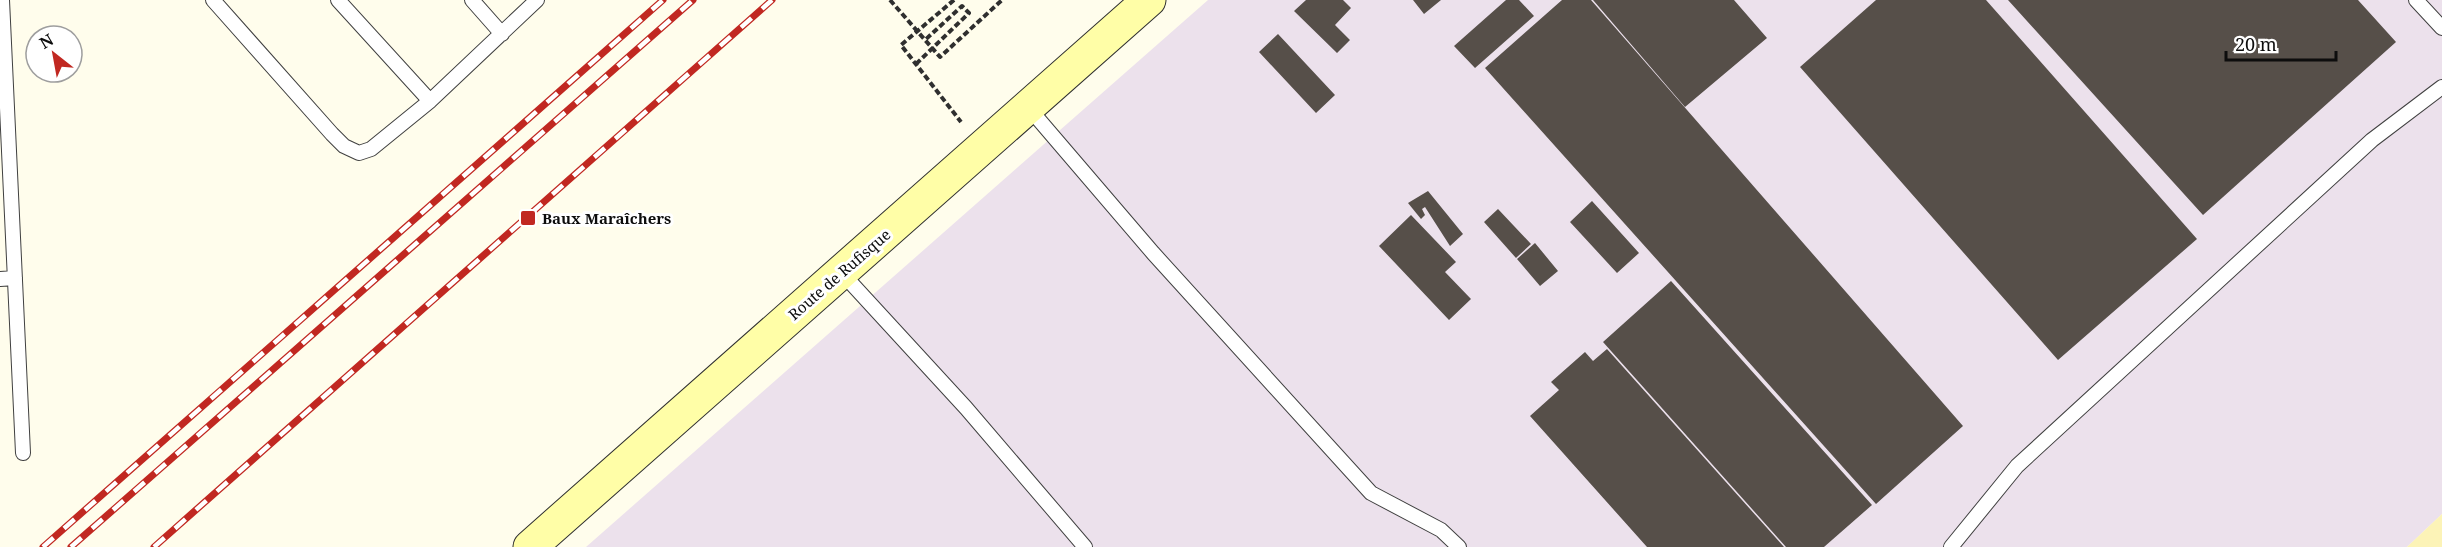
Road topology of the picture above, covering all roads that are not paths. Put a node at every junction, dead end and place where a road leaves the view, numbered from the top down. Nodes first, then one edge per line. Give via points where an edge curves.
1 (2, 0) edge
2 (213, 0) edge
3 (338, 0) edge
4 (472, 0) edge
5 (537, 0) edge
6 (1149, 0) edge
7 (2416, 0) edge
8 (2442, 28) edge
9 (502, 33) junction
10 (2442, 87) edge
11 (430, 101) junction
12 (1028, 107) junction
13 (841, 272) junction
14 (15, 278) junction
15 (0, 279) edge
16 (23, 453) dead end
17 (530, 547) edge
18 (1085, 547) edge
19 (1459, 547) edge
20 (1951, 547) edge

1 - 14 lane
2 - 11 lane via 332,134 353,152 365,153
3 - 11 lane
4 - 9 lane
5 - 9 lane
6 - 12 main road, Route de Rufisque
7 - 8 lane
9 - 11 lane
10 - 20 lane via 2372,140 2016,466
12 - 13 main road, Route de Rufisque
12 - 19 lane via 1160,262 1371,493 1441,530
13 - 17 main road, Route de Rufisque
13 - 18 lane via 966,408
14 - 15 lane
14 - 16 lane

